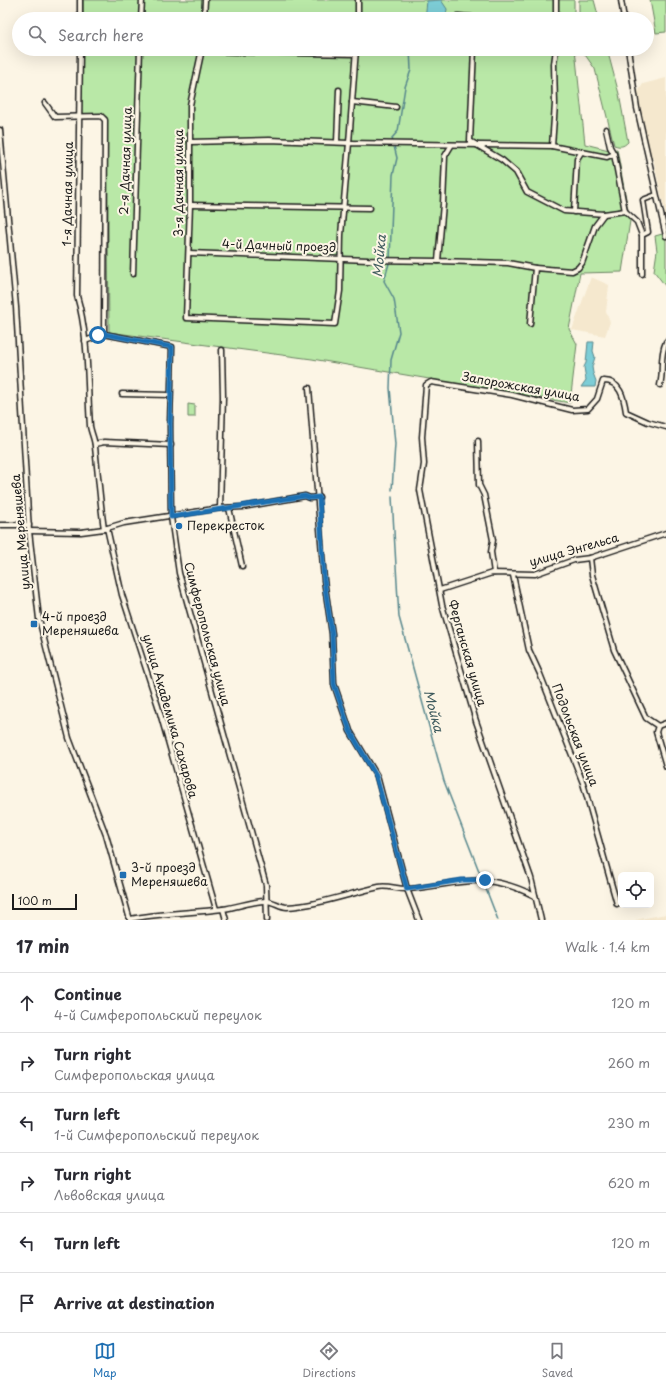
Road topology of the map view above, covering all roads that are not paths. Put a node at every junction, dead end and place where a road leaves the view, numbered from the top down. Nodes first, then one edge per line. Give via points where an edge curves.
1 (80, 0) edge
2 (142, 0) edge
3 (205, 0) edge
4 (358, 0) edge
5 (556, 0) edge
6 (621, 0) edge
7 (80, 12) edge
8 (141, 12) edge
9 (204, 12) edge
10 (358, 12) edge
11 (556, 12) edge
12 (623, 12) edge
13 (80, 56) edge
14 (140, 56) edge
15 (201, 56) edge
16 (356, 56) edge
17 (474, 56) edge
18 (556, 56) edge
19 (629, 56) edge
20 (339, 90) dead end
21 (352, 102) junction
22 (45, 103) dead end
23 (396, 107) dead end
24 (78, 116) junction
25 (606, 129) dead end
26 (0, 130) edge
27 (190, 142) junction
28 (337, 142) junction
29 (349, 143) junction
30 (450, 146) junction
31 (478, 146) junction
32 (552, 146) junction
33 (582, 151) junction
34 (614, 154) junction
35 (656, 195) junction
36 (190, 205) junction
37 (343, 208) junction
38 (370, 208) dead end
39 (625, 211) junction
40 (574, 212) junction
41 (604, 214) junction
42 (642, 235) junction
43 (666, 236) edge
44 (189, 252) junction
45 (341, 258) junction
46 (438, 261) junction
47 (536, 268) junction
48 (133, 274) dead end
49 (642, 274) dead end
50 (530, 324) dead end
51 (104, 334) junction
52 (85, 339) junction
53 (666, 342) edge
54 (222, 350) dead end
55 (427, 383) joint
56 (660, 385) dead end
57 (309, 388) dead end
58 (122, 394) dead end
59 (170, 395) junction
60 (666, 427) edge
61 (478, 441) dead end
62 (95, 444) junction
63 (171, 445) junction
64 (319, 497) junction
65 (220, 508) junction
66 (229, 508) junction
67 (171, 517) junction
68 (0, 524) edge
69 (29, 525) junction
70 (105, 528) junction
71 (30, 531) junction
72 (666, 533) edge
73 (590, 558) junction
74 (242, 566) dead end
75 (494, 573) junction
76 (514, 574) junction
77 (440, 590) junction
78 (666, 723) edge
79 (658, 726) junction
80 (666, 766) edge
81 (407, 889) junction
82 (535, 896) junction
83 (266, 901) junction
84 (617, 904) dead end
85 (223, 909) junction
86 (216, 910) junction
87 (130, 920) edge
88 (226, 920) edge
89 (267, 920) edge
90 (419, 920) edge
91 (541, 920) edge

1 - 7 street
2 - 8 street
3 - 9 street
4 - 10 street
5 - 11 street
6 - 12 street
13 - 24 street, 1-я Дачная улица
14 - 48 street, 2-я Дачная улица
15 - 27 street, 3-я Дачная улица via 190,105
16 - 21 street
17 - 31 street via 470,141
18 - 32 street
19 - 35 street via 636,108
20 - 28 street
21 - 23 street
21 - 29 street
22 - 24 street via 55,117
24 - 51 street via 101,116 105,120
24 - 52 street, 1-я Дачная улица via 77,276
25 - 34 street
26 - 69 street, улица Мереняшева via 16,307
27 - 28 street
27 - 36 street, 3-я Дачная улица
28 - 29 street
29 - 30 street
29 - 37 street
30 - 31 street
30 - 46 street via 445,156
31 - 32 street
31 - 40 street via 516,172 527,192 564,211
32 - 33 street
33 - 34 street via 607,157
33 - 40 street via 577,159
34 - 39 street
35 - 42 street via 643,200 648,232
35 - 43 street
36 - 37 street
36 - 44 street, 3-я Дачная улица
37 - 38 street
37 - 45 street
39 - 41 street
39 - 42 street via 637,222
40 - 41 street
41 - 47 street, 4-й Дачный проезд via 595,226 578,268 572,271
42 - 49 street
44 - 45 street, 4-й Дачный проезд
44 - 45 street, 3-я Дачная улица via 186,318 334,324 340,291
45 - 46 street, 4-й Дачный проезд
46 - 47 street, 4-й Дачный проезд via 508,263
47 - 50 street
51 - 52 street
51 - 59 street, Симферопольская улица via 172,347
52 - 62 street, улица Академика Сахарова via 90,429
53 - 56 street via 661,361
54 - 65 street
55 - 60 street, Запорожская улица via 512,394 572,410 588,409 597,399 603,381 608,380 621,391 626,412
55 - 77 street, Ферганская улица via 422,437 424,464 420,490
57 - 64 street
58 - 59 street
59 - 63 street, Симферопольская улица
61 - 75 street via 479,485 484,495 493,540 491,552
62 - 63 street via 104,442
62 - 70 street, улица Академика Сахарова
63 - 67 street, Симферопольская улица
64 - 66 street via 305,496
64 - 81 street via 324,580 332,634 334,684 350,731 376,776
65 - 66 street
65 - 67 street
66 - 74 street
67 - 70 street
67 - 83 street, Симферопольская улица via 179,572 266,885
68 - 69 street
69 - 71 street, улица Мереняшева
70 - 71 street via 81,532
70 - 86 street, улица Академика Сахарова via 122,595 155,695
71 - 87 street, улица Мереняшева via 36,598 43,636 70,738 106,835
72 - 73 street, улица Энгельса
73 - 76 street, улица Энгельса via 574,560 535,574
73 - 79 street via 592,575 614,650 646,718
75 - 76 street, улица Энгельса
75 - 77 street, улица Энгельса
76 - 84 street, Подольская улица via 529,650 583,783
77 - 82 street, Ферганская улица via 442,605 476,721
78 - 79 street
79 - 80 street via 656,732
81 - 82 street via 462,880 485,880 512,886
81 - 83 street via 381,887 286,907
81 - 90 street
82 - 91 street, Ферганская улица
83 - 85 street
83 - 89 street, Симферопольская улица
85 - 86 street
85 - 88 street
86 - 87 street via 152,915

